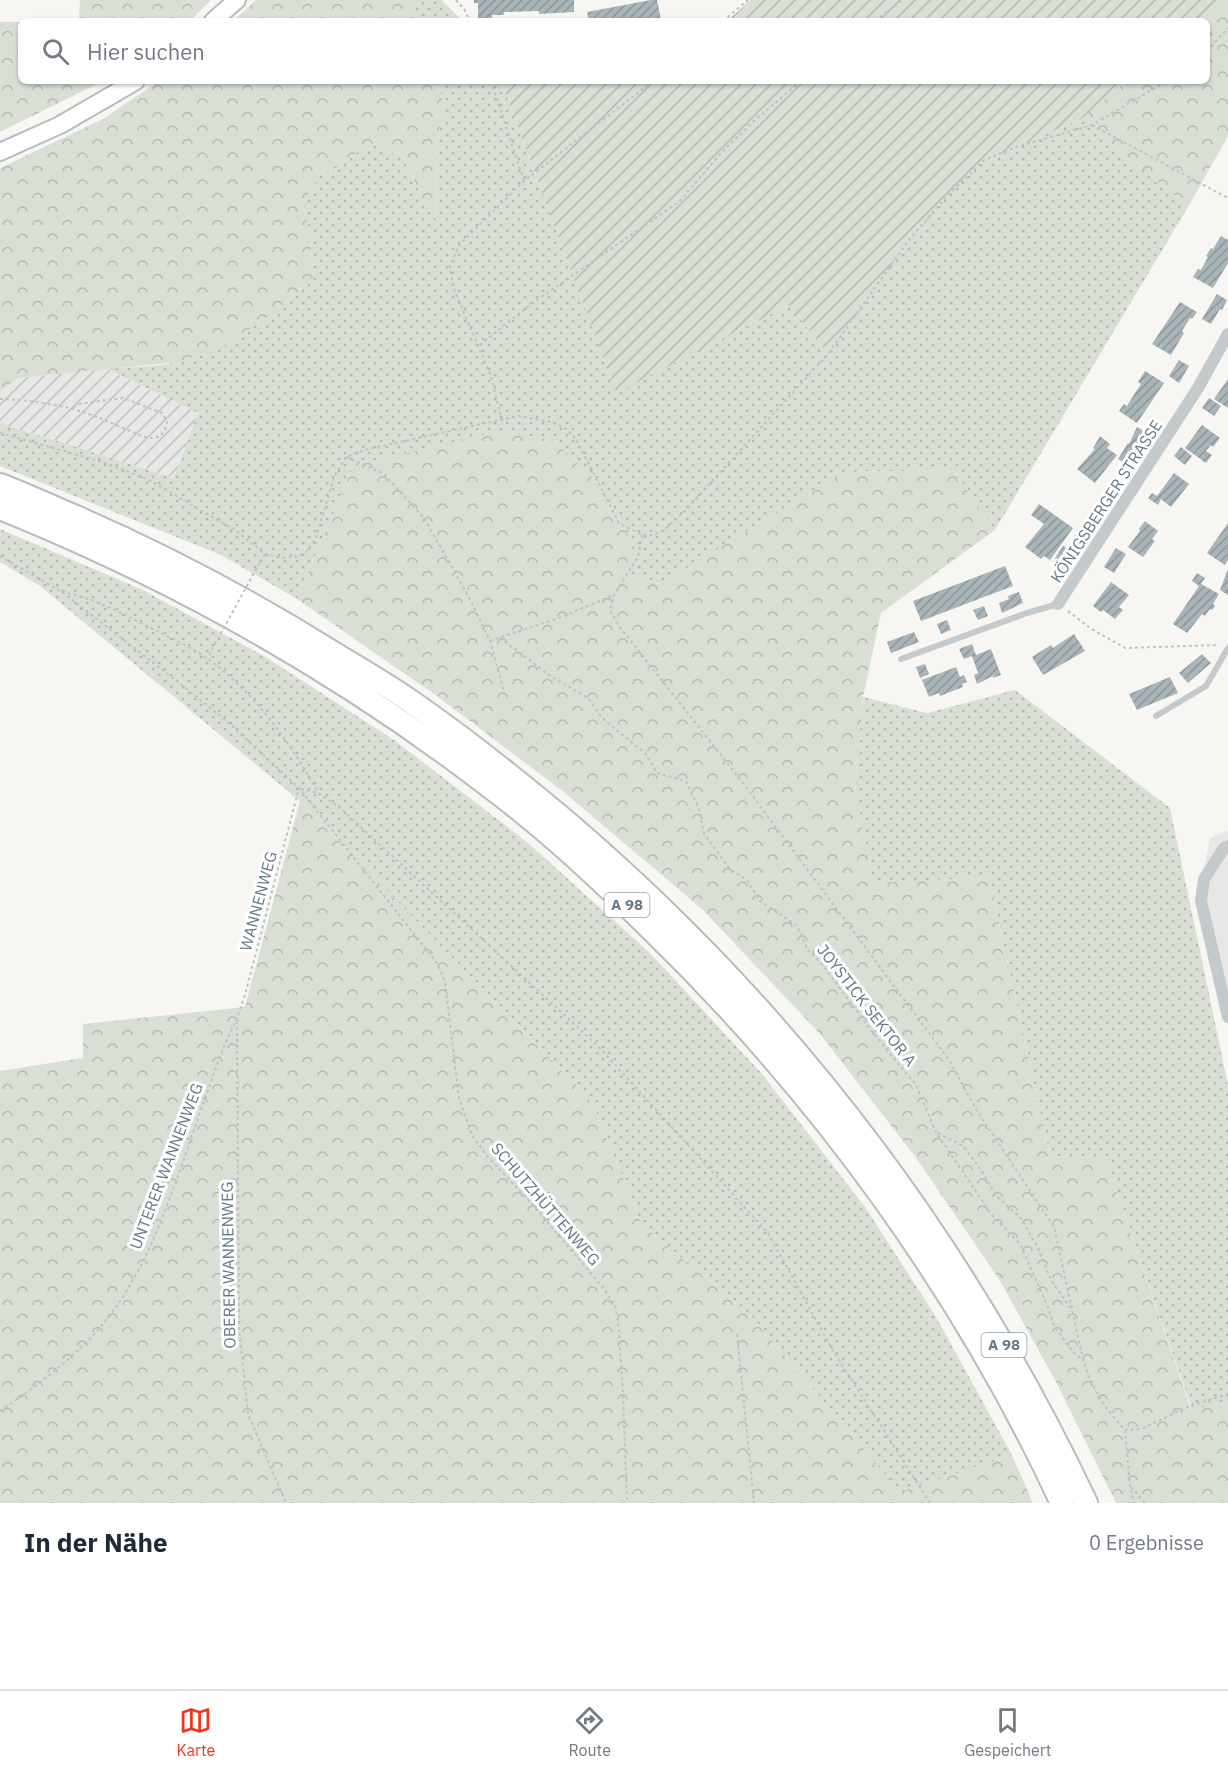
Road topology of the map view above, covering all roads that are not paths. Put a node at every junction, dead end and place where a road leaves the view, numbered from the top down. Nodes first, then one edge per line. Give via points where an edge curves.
1 (237, 0) edge
2 (216, 18) edge
3 (130, 84) edge
4 (0, 152) edge
5 (1228, 334) edge
6 (0, 485) edge
7 (0, 508) edge
8 (1058, 604) joint
9 (1228, 648) edge
10 (901, 659) dead end
11 (1156, 716) dead end
12 (1228, 846) edge
13 (1228, 1017) edge
14 (1062, 1503) edge
15 (1086, 1503) edge

1 - 2 main road
3 - 4 main road via 60,125
5 - 8 street, KÖNIGSBERGER STRASSE via 1198,388
6 - 15 highway, A 98 via 151,550 284,621 413,703 513,778 614,863 692,937 758,1009 826,1088 908,1194 1000,1337
7 - 14 highway, A 98 via 144,571 264,635 411,729 495,790 597,876 703,979 806,1096 888,1203 981,1350
8 - 10 lane, KÖNIGSBERGER STRASSE
9 - 11 lane via 1206,686
12 - 13 street via 1204,879 1201,901

